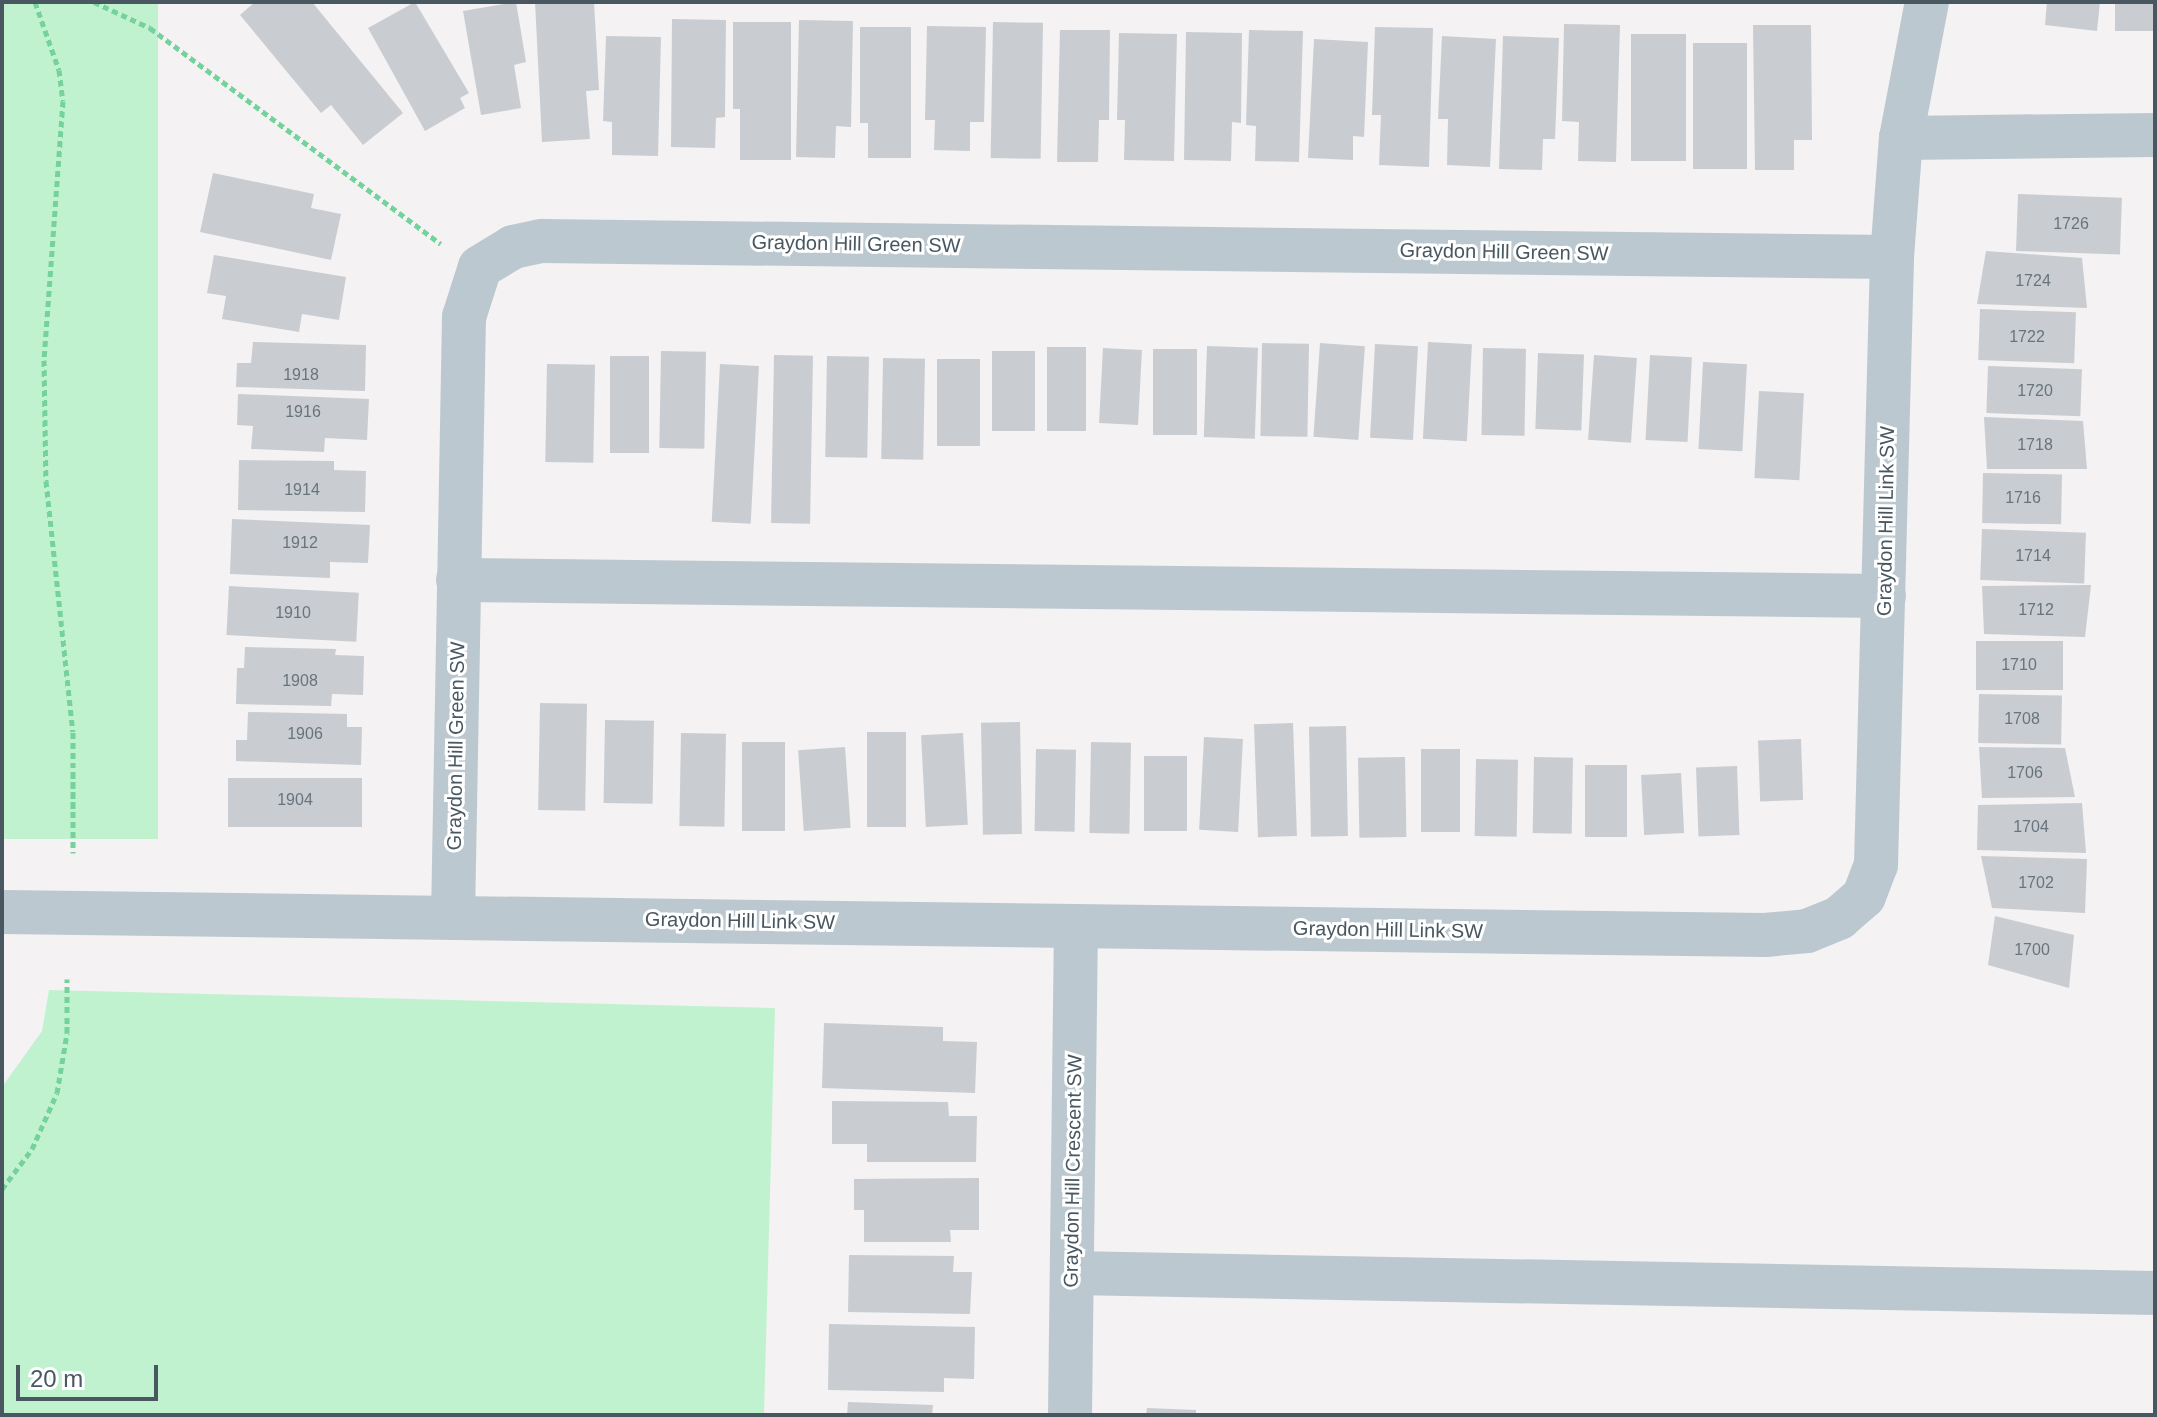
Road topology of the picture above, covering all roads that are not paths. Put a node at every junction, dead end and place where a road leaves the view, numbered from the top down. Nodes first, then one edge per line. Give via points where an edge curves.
1 (1927, 2) edge
2 (2155, 135) edge
3 (1901, 138) junction
4 (1892, 257) junction
5 (458, 580) junction
6 (1884, 596) junction
7 (2, 912) edge
8 (453, 917) junction
9 (1076, 926) junction
10 (1072, 1273) junction
11 (2155, 1293) edge
12 (1070, 1415) edge

1 - 3 street, Graydon Hill Link SW
2 - 3 street
3 - 4 street, Graydon Hill Link SW
4 - 5 street, Graydon Hill Green SW via 542,241 513,247 480,267 464,317
4 - 6 street, Graydon Hill Link SW
5 - 6 street
5 - 8 street, Graydon Hill Green SW
6 - 9 street, Graydon Hill Link SW via 1876,865 1864,896 1839,918 1807,931 1765,935
7 - 8 street, Graydon Hill Link SW
8 - 9 street, Graydon Hill Link SW
9 - 10 street, Graydon Hill Crescent SW
10 - 11 street
10 - 12 street, Graydon Hill Crescent SW

